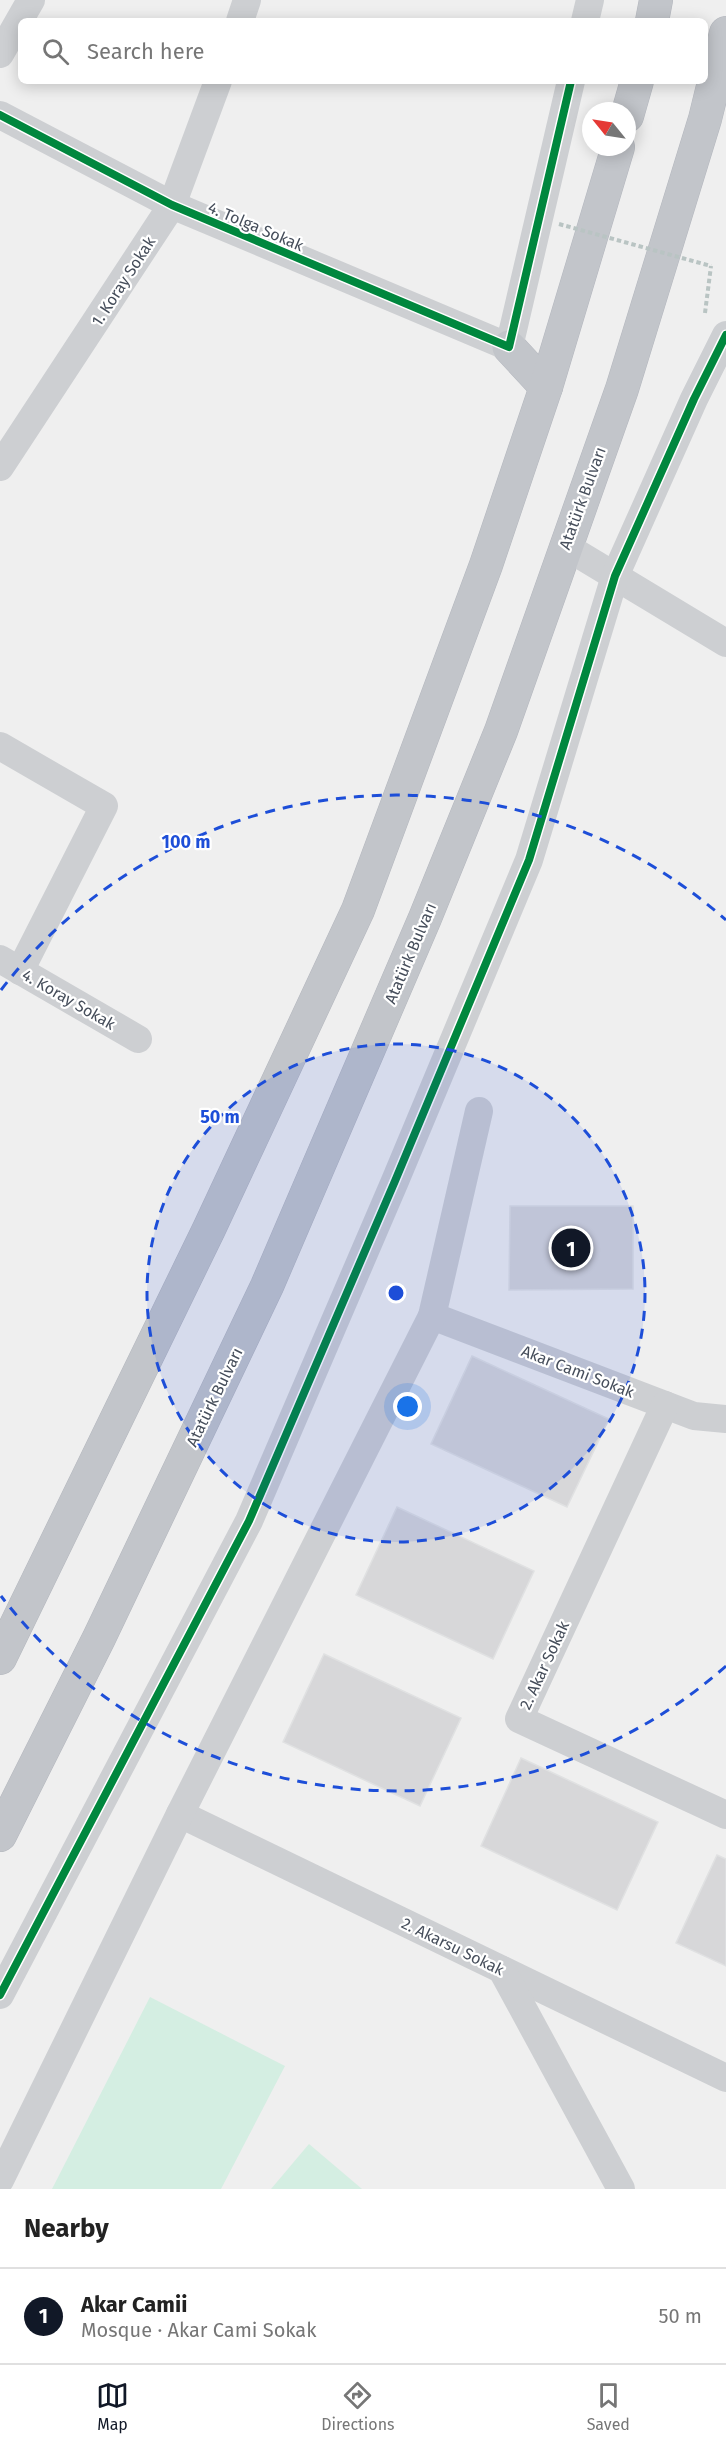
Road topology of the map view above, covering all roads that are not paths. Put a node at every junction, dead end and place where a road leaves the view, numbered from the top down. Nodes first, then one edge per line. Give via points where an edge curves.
1 (31, 0) edge
2 (248, 0) edge
3 (590, 0) edge
4 (656, 0) edge
5 (21, 18) edge
6 (241, 18) edge
7 (586, 18) edge
8 (653, 18) edge
9 (18, 23) edge
10 (726, 33) edge
11 (0, 54) edge
12 (217, 84) edge
13 (570, 84) edge
14 (636, 84) edge
15 (631, 102) edge
16 (0, 115) edge
17 (615, 156) edge
18 (172, 205) junction
19 (726, 335) edge
20 (509, 348) junction
21 (546, 387) junction
22 (4, 456) edge
23 (565, 546) junction
24 (615, 576) junction
25 (726, 643) edge
26 (0, 746) edge
27 (10, 965) edge
28 (138, 1039) dead end
29 (479, 1112) dead end
30 (432, 1316) junction
31 (666, 1405) junction
32 (726, 1419) edge
33 (0, 1658) edge
34 (180, 1814) junction
35 (726, 1815) edge
36 (0, 1835) edge
37 (502, 1970) junction
38 (0, 1995) edge
39 (726, 2078) edge
40 (0, 2180) edge
41 (621, 2189) edge

1 - 5 street
2 - 6 street
3 - 7 street
4 - 8 highway
9 - 11 street
10 - 23 highway, Atatürk Bulvarı via 705,119 622,389
12 - 18 street, 1. Koray Sokak
13 - 20 street
14 - 15 highway
16 - 18 street, 4. Tolga Sokak
17 - 21 highway
18 - 20 street, 4. Tolga Sokak
18 - 22 street, 1. Koray Sokak
19 - 24 street
20 - 21 highway
21 - 33 highway via 486,565 358,910 199,1250
23 - 24 street
23 - 36 highway, Atatürk Bulvarı via 501,731 267,1287
24 - 25 street
24 - 38 street via 529,860 254,1510
26 - 27 street via 104,806
27 - 28 street, 4. Koray Sokak
29 - 30 street
30 - 31 street, Akar Cami Sokak
30 - 34 street
31 - 32 street, Akar Cami Sokak via 694,1416
31 - 35 street, 2. Akar Sokak via 519,1719
34 - 37 street, 2. Akarsu Sokak
34 - 40 street
37 - 39 street, 2. Akarsu Sokak
37 - 41 street

